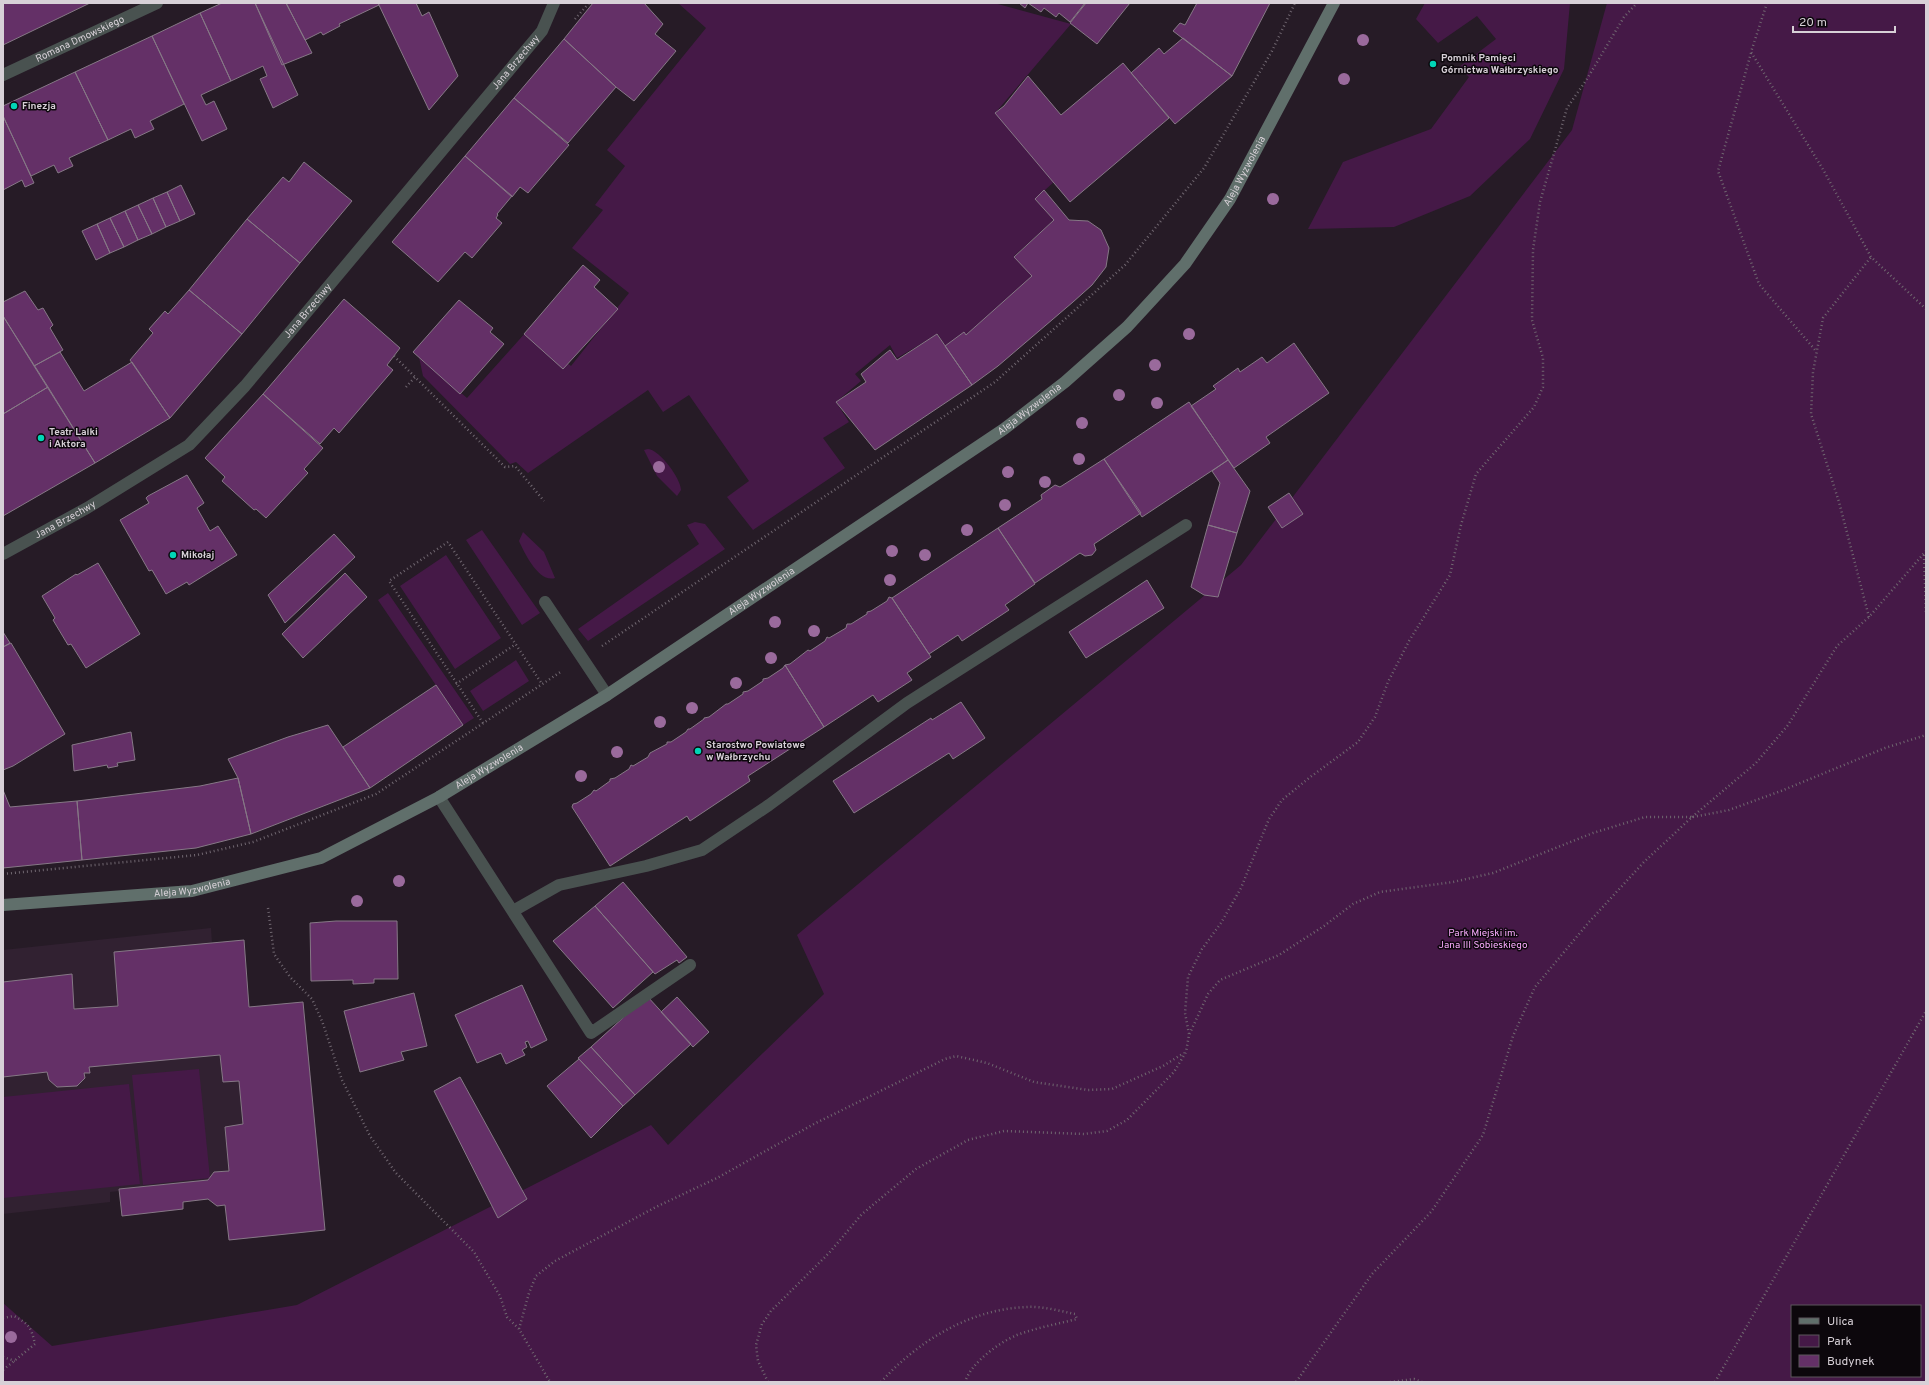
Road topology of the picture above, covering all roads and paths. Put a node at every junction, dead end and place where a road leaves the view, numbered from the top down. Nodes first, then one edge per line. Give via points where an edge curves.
1 (157, 3) edge
2 (554, 3) edge
3 (1296, 3) edge
4 (1334, 3) edge
5 (1637, 3) edge
6 (1768, 3) edge
7 (1751, 52) junction
8 (3, 75) edge
9 (1871, 257) junction
10 (1926, 309) edge
11 (1816, 352) junction
12 (394, 356) dead end
13 (415, 378) junction
14 (406, 387) dead end
15 (544, 501) dead end
16 (1186, 525) dead end
17 (1926, 551) edge
18 (3, 554) edge
19 (1924, 555) junction
20 (545, 602) dead end
21 (1926, 615) edge
22 (1868, 617) junction
23 (516, 644) junction
24 (583, 658) junction
25 (456, 684) junction
26 (542, 684) junction
27 (607, 695) junction
28 (483, 724) junction
29 (1926, 735) edge
30 (438, 797) junction
31 (1692, 817) junction
32 (3, 874) edge
33 (3, 905) edge
34 (268, 908) dead end
35 (513, 911) junction
36 (690, 965) dead end
37 (1926, 1010) edge
38 (1189, 1035) junction
39 (1186, 1052) junction
40 (3, 1318) edge
41 (519, 1329) junction
42 (3, 1357) edge
43 (15, 1361) junction
44 (3, 1370) edge
45 (550, 1382) edge
46 (768, 1382) edge
47 (881, 1382) edge
48 (964, 1382) edge
49 (1296, 1382) edge
50 (1390, 1382) edge
51 (1422, 1382) edge
52 (1715, 1382) edge

1 - 8 street, Romana Dmowskiego
2 - 18 street, Jana Brzechwy via 542,31 245,386 189,445 87,508
3 - 24 path via 1272,51 1204,168 1125,265 995,382
4 - 27 street, Aleja Wyzwolenia via 1230,199 1184,264 1127,327 1065,382 1004,429
5 - 38 path via 1624,17 1567,108 1540,202 1533,250 1532,320 1543,358 1544,386 1534,407 1476,474 1450,575 1409,641 1388,682 1376,717 1358,742 1282,800 1268,819 1241,888 1202,949 1188,977 1185,1013
6 - 7 path
7 - 9 path via 1824,171
7 - 11 path via 1718,170 1759,284
9 - 10 path
9 - 11 path via 1823,318
11 - 22 path via 1812,372 1811,414 1839,502
12 - 13 path
13 - 14 path
13 - 15 path via 505,467 515,466
16 - 35 street via 907,703 769,806 702,850 646,866 559,885
17 - 19 path
19 - 21 path
19 - 22 path
20 - 24 street
22 - 31 path via 1837,646 1788,725 1756,763
23 - 25 path
23 - 25 path via 448,542 389,581
23 - 26 path
24 - 26 path
24 - 27 street
25 - 28 path
26 - 28 path
27 - 30 street, Aleja Wyzwolenia
28 - 32 path via 376,794 253,842 197,855
29 - 31 path via 1885,748 1729,810
30 - 33 street, Aleja Wyzwolenia via 321,858 192,891
30 - 35 street
31 - 38 path via 1645,817 1593,833 1493,873 1453,882 1380,892 1353,904 1279,955 1220,980 1208,994
31 - 49 path via 1644,862 1589,922 1536,987 1513,1036 1483,1135 1432,1212 1372,1274
34 - 41 path via 274,954 290,977 312,999 342,1080 370,1136 396,1173 474,1252 500,1296 507,1316
35 - 36 street via 591,1033
37 - 52 path
38 - 39 path
39 - 41 path via 1164,1066 1112,1089 1088,1090 1034,1082 988,1063 956,1056 945,1059 814,1124 546,1267 536,1276
39 - 46 path via 1174,1072 1127,1120 1107,1131 1084,1134 1004,1131 968,1140 916,1169 862,1214 829,1253 768,1315 762,1324 756,1345 758,1362
40 - 43 path via 14,1316 27,1323 32,1332 35,1344
41 - 45 path
42 - 43 path
43 - 44 path
47 - 48 path via 914,1351 939,1333 977,1316 1008,1308 1029,1307 1075,1314 1077,1319 1016,1336 991,1351 974,1365
50 - 51 path

